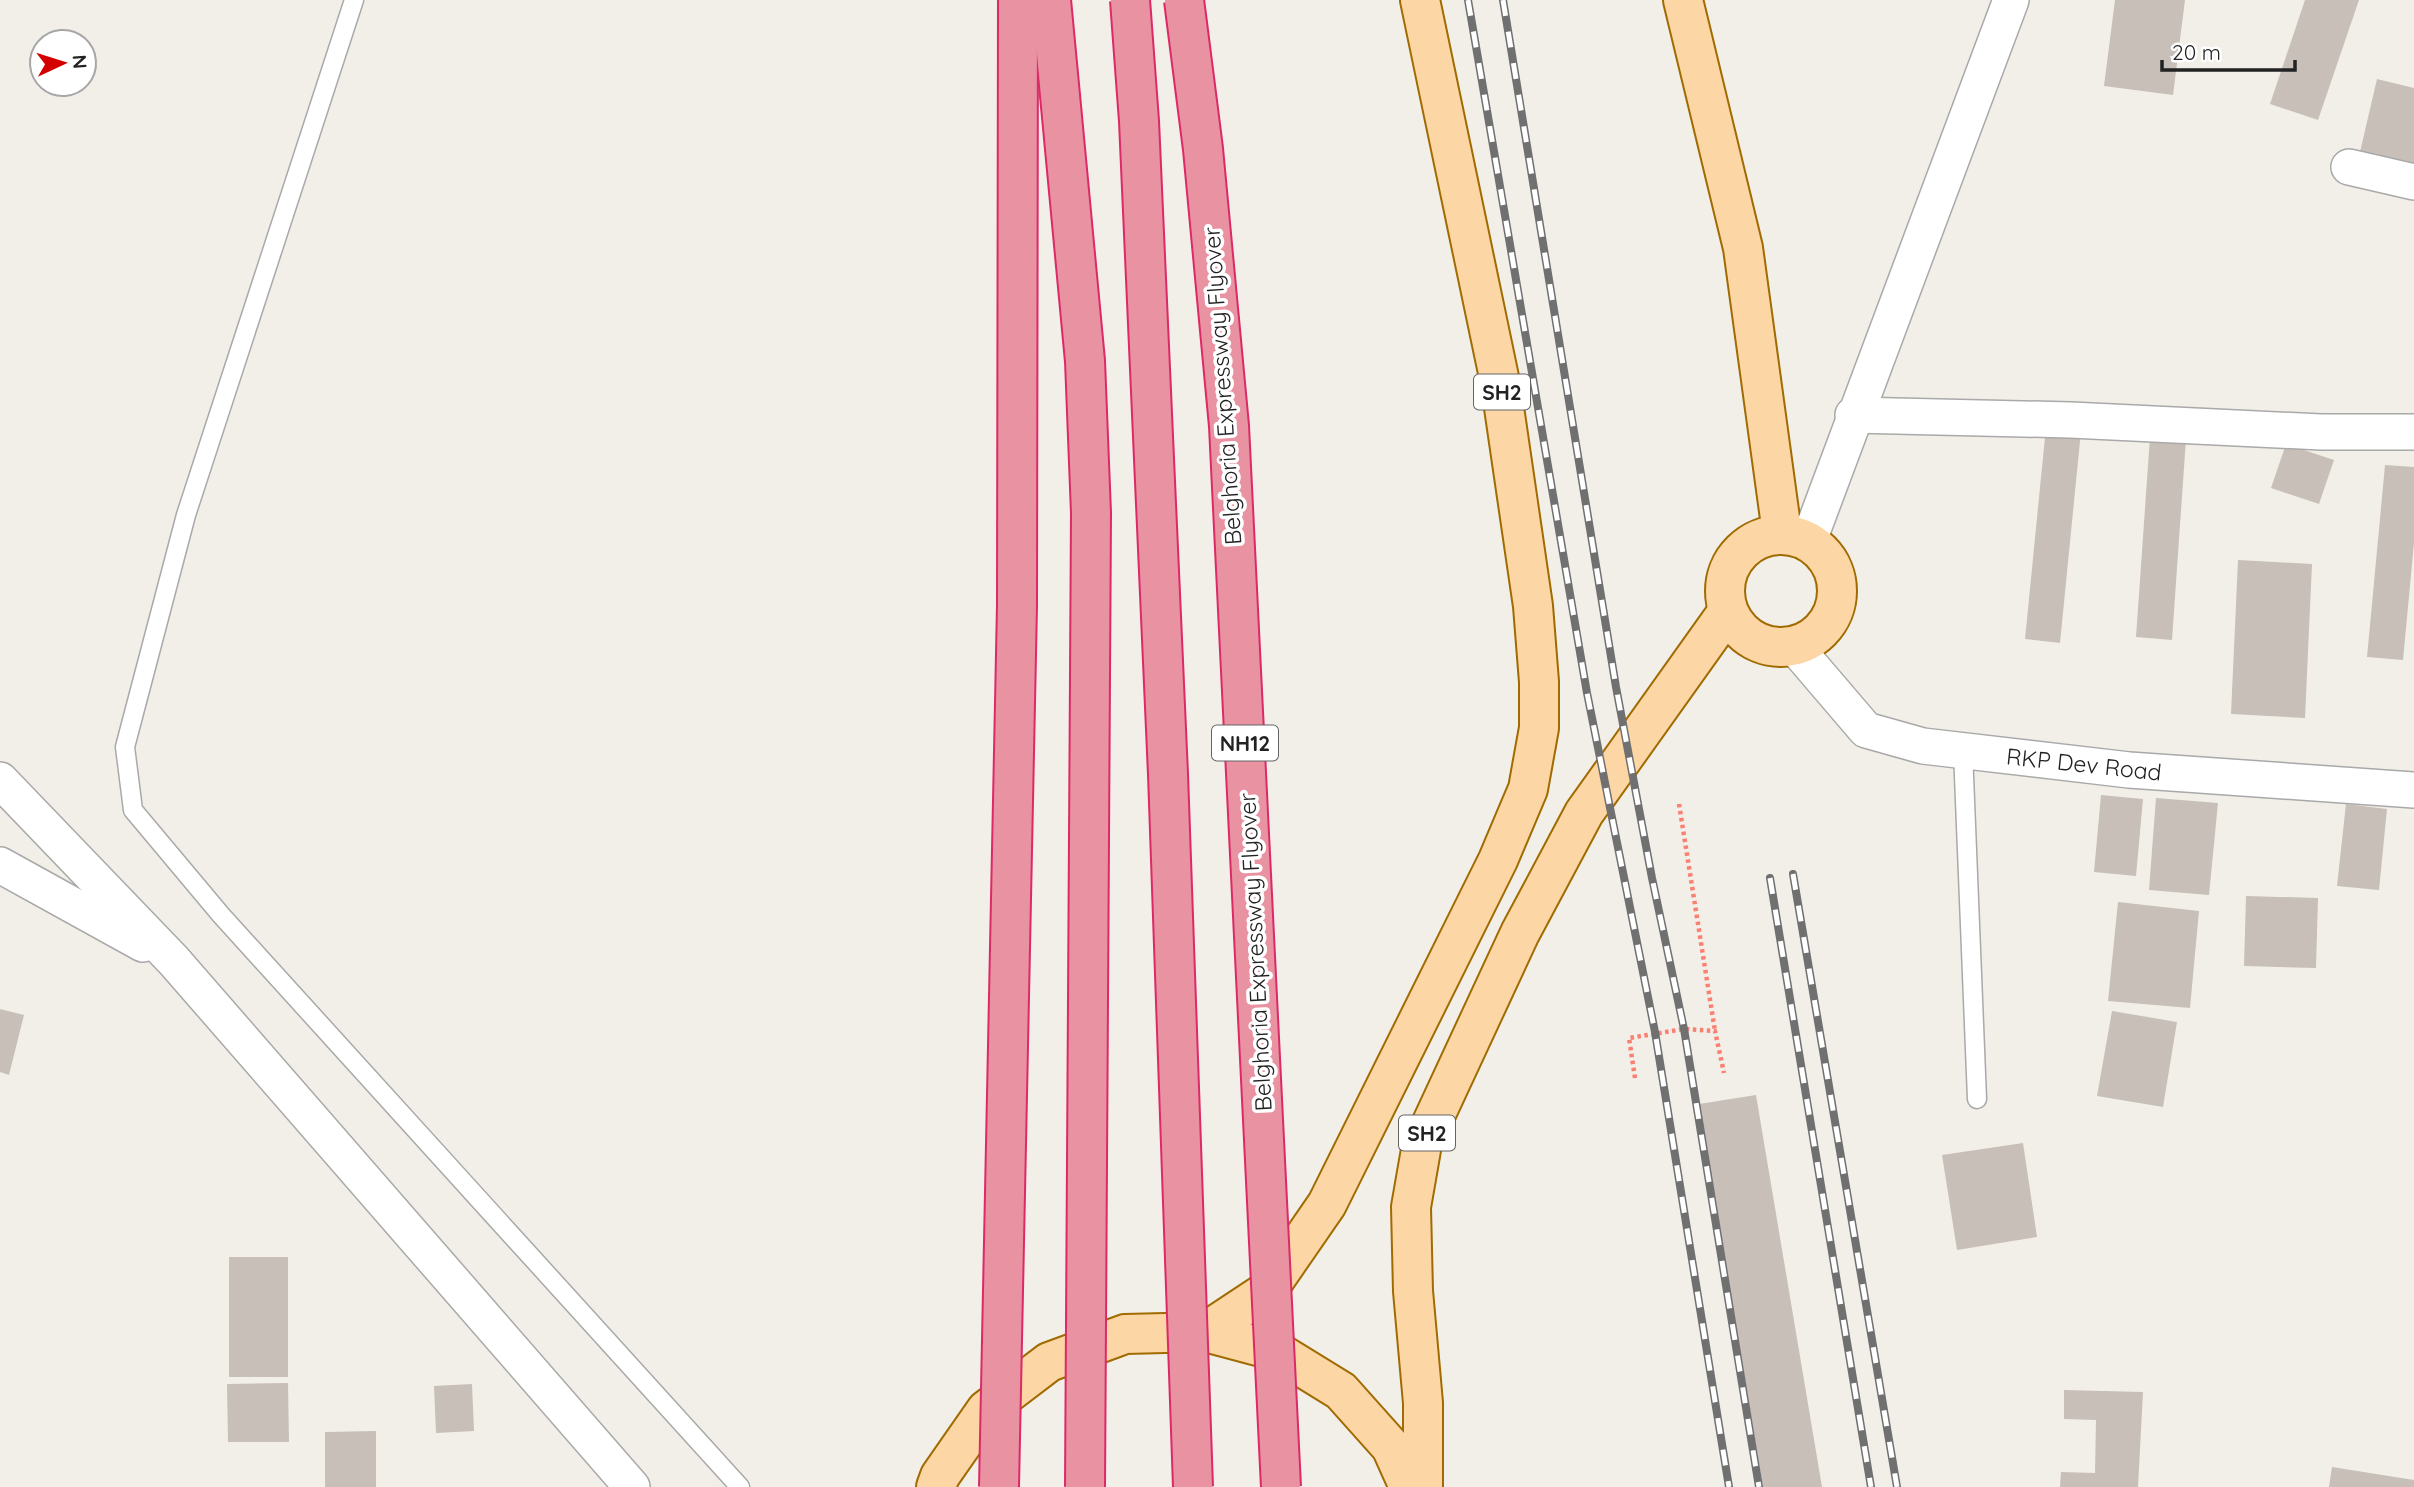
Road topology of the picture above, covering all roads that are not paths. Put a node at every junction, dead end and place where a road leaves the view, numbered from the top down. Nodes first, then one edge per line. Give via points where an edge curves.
1 (354, 0) edge
2 (1018, 0) edge
3 (1051, 0) edge
4 (1130, 0) edge
5 (1184, 0) edge
6 (1420, 0) edge
7 (1683, 0) edge
8 (2011, 0) edge
9 (2349, 167) dead end
10 (2414, 182) edge
11 (1853, 415) junction
12 (2414, 432) edge
13 (1795, 536) junction
14 (1728, 611) junction
15 (1795, 647) junction
16 (1964, 751) junction
17 (0, 780) edge
18 (1528, 789) junction
19 (2414, 790) edge
20 (1584, 813) junction
21 (0, 865) edge
22 (174, 961) junction
23 (1978, 1099) dead end
24 (1205, 1332) junction
25 (632, 1487) edge
26 (740, 1487) edge
27 (936, 1487) edge
28 (999, 1487) edge
29 (1085, 1487) edge
30 (1193, 1487) edge
31 (1280, 1487) edge
32 (1409, 1487) edge
33 (1423, 1487) edge

1 - 26 lane via 187,515 125,747 133,810 221,915
2 - 28 highway, bridge via 1017,605
3 - 29 highway, bridge via 1085,360 1091,513
4 - 30 highway, bridge via 1167,760
5 - 31 highway, Belghoria Expressway Flyover / NH12, bridge via 1229,426
6 - 18 main road, SH2 via 1501,387 1533,606 1539,728
7 - 13 main road via 1743,248
8 - 11 street
9 - 10 street
11 - 12 street
11 - 13 street
13 - 14 main road via 1755,539 1734,557 1724,583
13 - 15 main road via 1829,558 1839,584 1834,611 1819,634
14 - 15 main road via 1743,634 1767,646
14 - 20 main road, SH2
15 - 16 street, RKP Dev Road via 1866,730 1923,746
16 - 19 street, RKP Dev Road via 2129,770
16 - 23 lane
17 - 22 street
18 - 20 main road
18 - 24 main road, SH2 via 1498,860 1327,1204 1267,1291
20 - 33 main road, SH2 via 1520,933 1422,1144 1411,1207 1423,1403
21 - 22 street
22 - 25 street
24 - 27 main road via 1125,1334 1049,1362 986,1410
24 - 32 main road via 1276,1351 1341,1391 1391,1447

